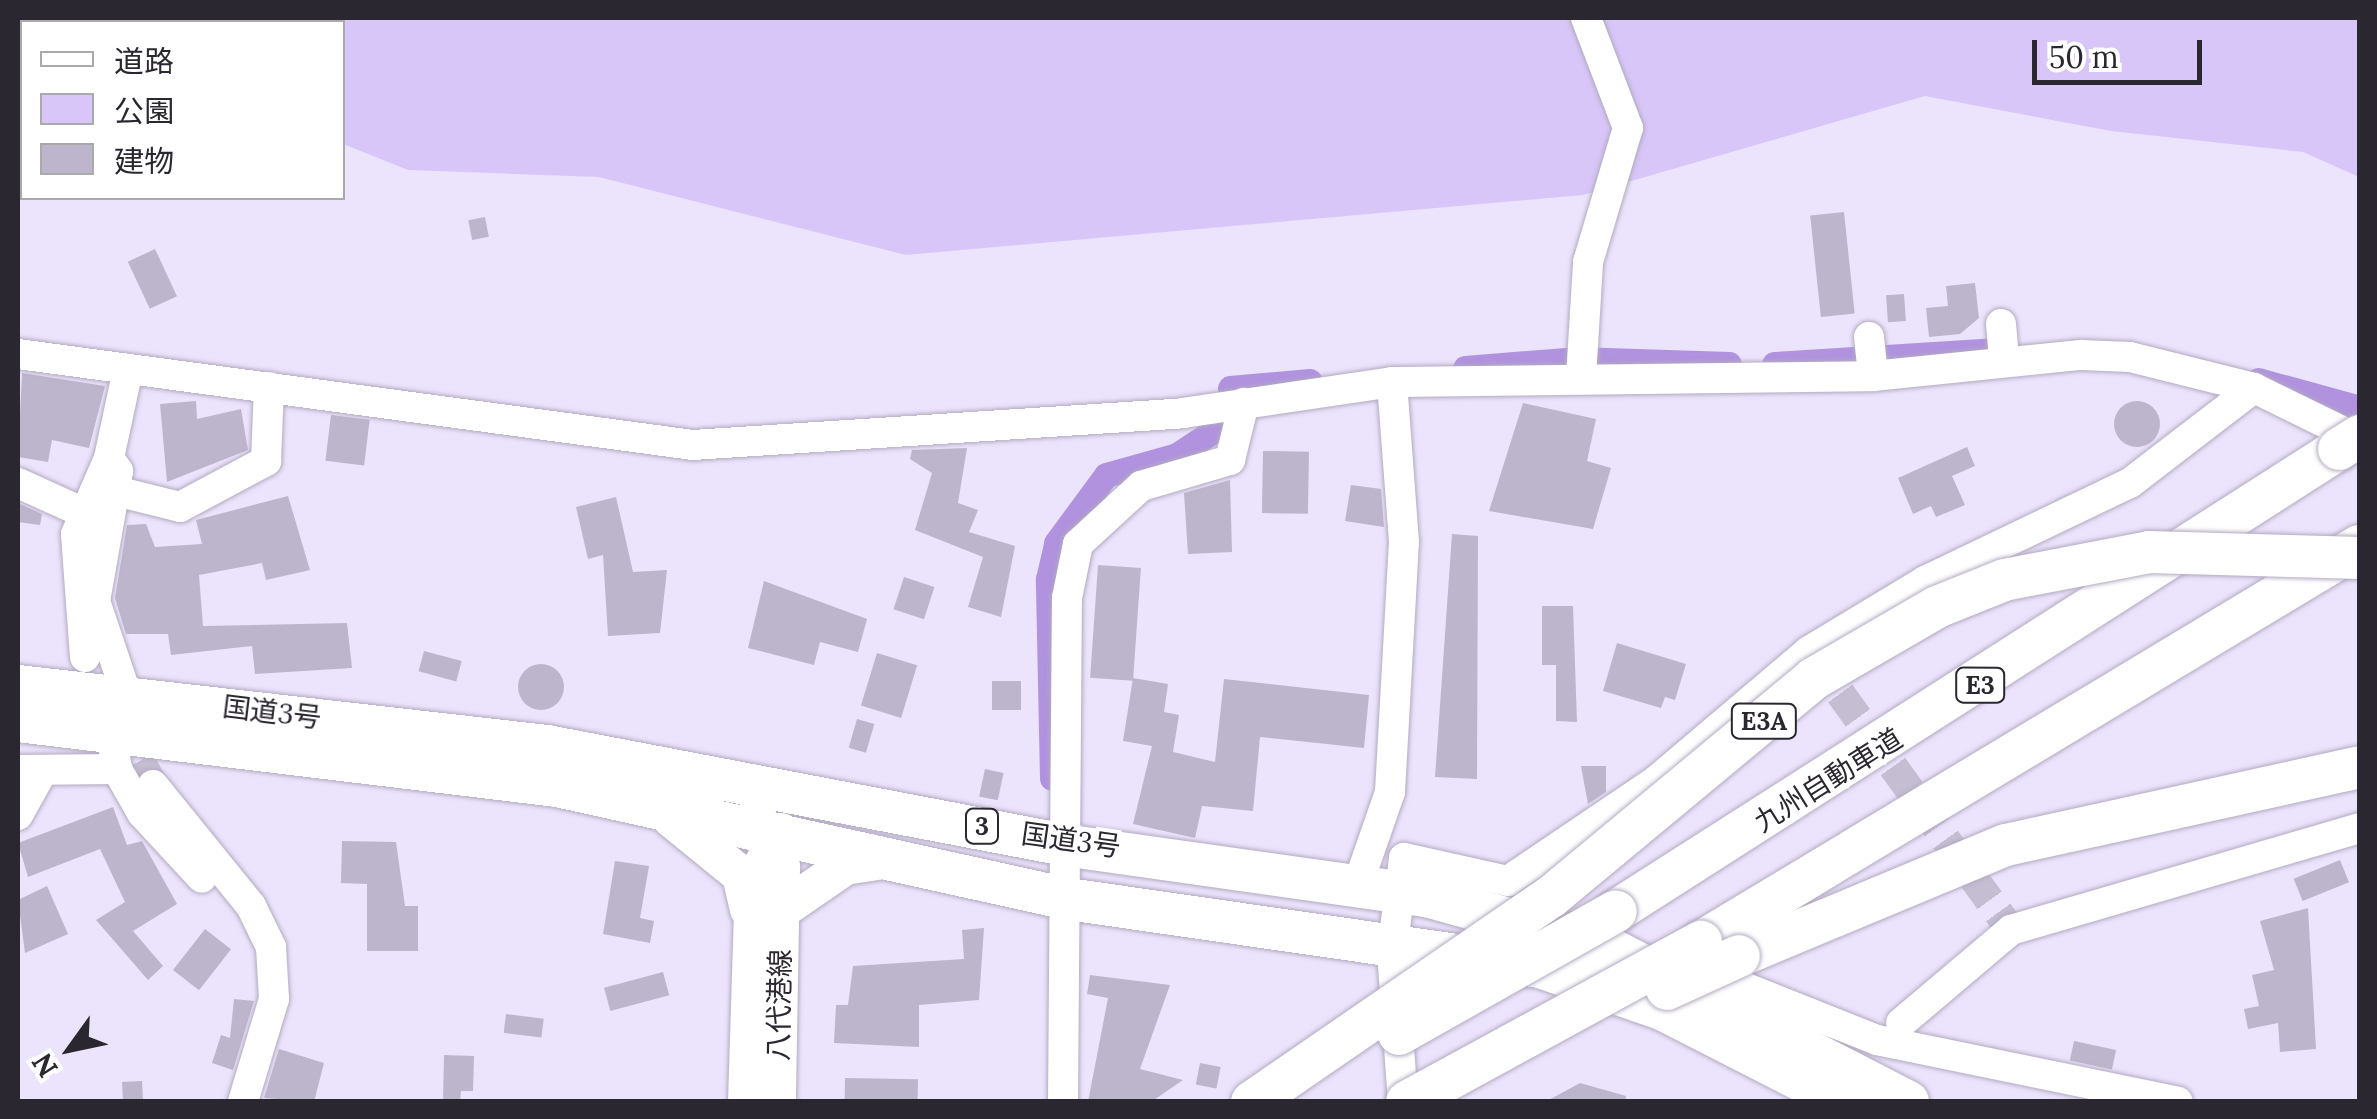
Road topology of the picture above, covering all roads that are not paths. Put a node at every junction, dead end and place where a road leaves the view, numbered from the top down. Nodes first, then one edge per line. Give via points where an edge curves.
1 (1586, 18) edge
2 (2001, 324) dead end
3 (1869, 338) dead end
4 (18, 354) edge
5 (2004, 361) junction
6 (127, 374) junction
7 (1873, 376) junction
8 (1581, 378) junction
9 (1392, 382) junction
10 (269, 388) junction
11 (2254, 388) junction
12 (1244, 403) junction
13 (2353, 442) edge
14 (108, 458) junction
15 (18, 483) edge
16 (116, 490) junction
17 (82, 512) junction
18 (2360, 546) edge
19 (2360, 558) edge
20 (86, 657) dead end
21 (18, 686) edge
22 (18, 721) edge
23 (111, 728) junction
24 (18, 734) edge
25 (2343, 769) edge
26 (30, 770) edge
27 (663, 770) junction
28 (152, 785) tunnel mouth
29 (836, 796) junction
30 (18, 815) edge
31 (671, 818) junction
32 (2360, 828) edge
33 (774, 839) junction
34 (1070, 846) junction
35 (882, 860) junction
36 (1394, 890) junction
37 (1068, 898) junction
38 (767, 910) junction
39 (271, 948) junction
40 (1720, 949) junction
41 (1392, 951) junction
42 (1901, 1023) dead end
43 (242, 1102) edge
44 (747, 1102) edge
45 (778, 1102) edge
46 (1064, 1102) edge
47 (1252, 1102) edge
48 (1281, 1102) edge
49 (1405, 1102) edge
50 (1441, 1102) edge
51 (1844, 1102) edge
52 (1908, 1102) edge
53 (2178, 1102) edge

1 - 8 street via 1628,128 1588,262
2 - 5 street
3 - 7 street
4 - 6 street
5 - 7 street
5 - 11 street via 2130,357
6 - 10 street
6 - 14 street
7 - 8 street
8 - 9 street
9 - 12 street
9 - 36 street via 1404,542 1390,792
10 - 12 street via 693,445
10 - 16 street via 266,461 180,507
11 - 13 street
11 - 36 street via 2130,483 1925,581 1809,651 1657,780 1508,881 1404,858
12 - 34 street via 1230,460 1141,486 1078,544 1067,598
13 - 48 highway, 九州自動車道 / E3, bridge via 1616,910
14 - 16 street
14 - 17 street
15 - 17 street
16 - 23 street via 101,533 95,601
17 - 20 street
18 - 40 highway
19 - 47 highway, E3A, bridge via 2149,552 2004,580 1936,608 1814,680 1552,896
21 - 23 highway, 国道3号 / 3
22 - 23 highway, 国道3号 / 3
23 - 24 highway
23 - 26 street
23 - 27 highway, 国道3号 / 3
23 - 31 highway, 国道3号 / 3 via 557,786
23 - 39 street via 142,812
25 - 40 highway via 2006,845
26 - 30 street
27 - 29 highway, 国道3号 / 3
27 - 33 main road via 756,814
28 - 39 street via 251,906
29 - 33 main road
29 - 34 highway, 国道3号 / 3
31 - 33 highway, 国道3号 / 3
31 - 38 main road, 八代港線 via 741,875
32 - 42 street via 2011,930
33 - 35 highway, 国道3号 / 3
33 - 38 main road, 八代港線
34 - 36 highway, 国道3号 / 3
34 - 37 street
35 - 37 highway, 国道3号 / 3
35 - 38 main road, 八代港線 via 829,874
36 - 41 street
36 - 52 highway, 国道3号 / 3 via 1603,945
36 - 53 street via 1622,940 1878,1040
37 - 41 highway, 国道3号 / 3
37 - 46 street
38 - 44 main road, 八代港線
38 - 45 main road, 八代港線
39 - 43 street via 274,999
40 - 49 highway, bridge
40 - 50 highway, bridge
41 - 49 street
41 - 51 highway, 国道3号 / 3 via 1540,967 1664,1010

